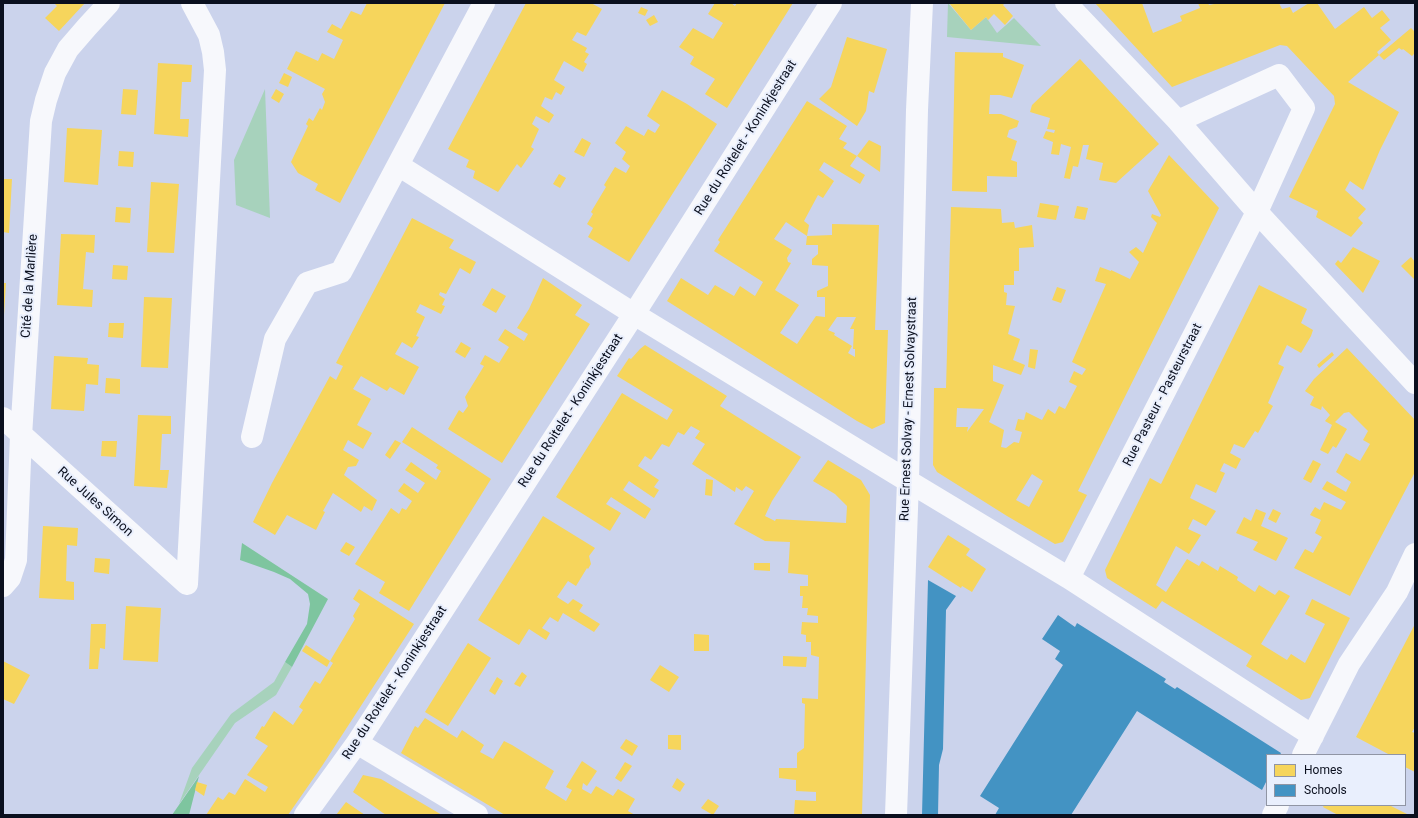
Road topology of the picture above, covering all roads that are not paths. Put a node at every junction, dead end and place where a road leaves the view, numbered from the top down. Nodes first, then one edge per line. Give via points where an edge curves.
1 (109, 3) edge
2 (192, 3) edge
3 (484, 3) edge
4 (831, 3) edge
5 (922, 3) edge
6 (1066, 3) edge
7 (1178, 121) junction
8 (398, 165) junction
9 (1257, 212) junction
10 (634, 314) junction
11 (1415, 383) edge
12 (3, 418) edge
13 (21, 436) junction
14 (252, 437) dead end
15 (908, 481) junction
16 (1415, 554) edge
17 (1069, 578) junction
18 (3, 586) edge
19 (357, 743) junction
20 (1308, 746) edge
21 (1278, 806) edge
22 (305, 815) edge
23 (477, 815) edge
24 (896, 815) edge
25 (1273, 815) edge

1 - 13 street, Cité de la Marlière via 68,49 55,72 41,121
2 - 13 street, Rue Jules Simon via 209,35 216,70 187,584
3 - 8 street
4 - 10 street, Rue du Roitelet - Koninkjestraat
5 - 15 street, Rue Ernest Solvay - Ernest Solvaystraat
6 - 7 street
7 - 9 street
7 - 9 street, Rue Pasteur - Pasteurstraat via 1279,76 1304,108
8 - 10 street
8 - 14 street via 341,272 307,283 275,339
9 - 11 street
9 - 17 street, Rue Pasteur - Pasteurstraat
10 - 15 street
10 - 19 street, Rue du Roitelet - Koninkjestraat
12 - 13 street, Rue Jules Simon
13 - 18 street, Cité de la Marlière via 16,560 10,578
15 - 17 street
15 - 24 street, Rue Ernest Solvay - Ernest Solvaystraat
16 - 20 street via 1397,592 1349,664
17 - 20 street
19 - 22 street, Rue du Roitelet - Koninkjestraat
19 - 23 street
21 - 25 street

